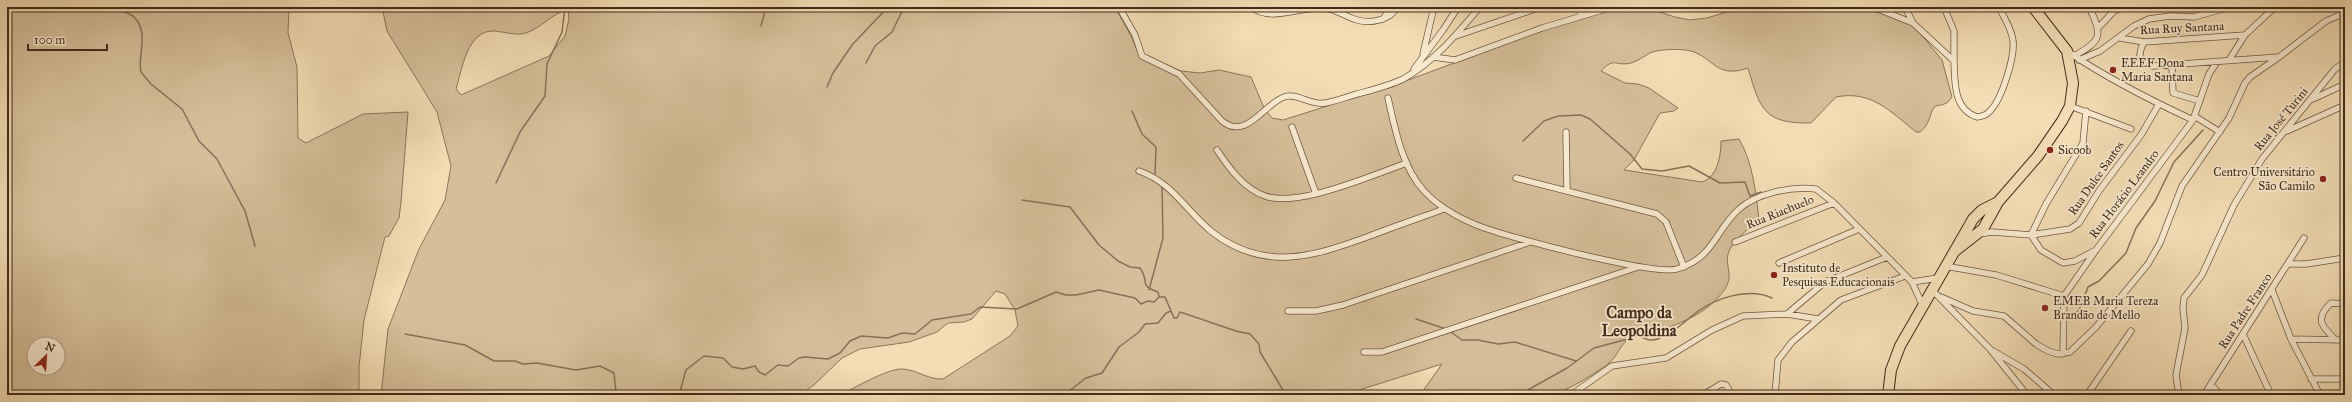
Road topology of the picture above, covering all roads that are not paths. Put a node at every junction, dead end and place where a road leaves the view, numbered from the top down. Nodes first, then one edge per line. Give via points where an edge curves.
1 (1119, 7) edge
2 (1251, 7) edge
3 (1280, 7) edge
4 (1390, 7) edge
5 (1398, 7) edge
6 (1434, 7) edge
7 (1458, 7) edge
8 (1480, 7) edge
9 (1541, 7) edge
10 (1579, 7) edge
11 (1612, 7) edge
12 (1873, 7) edge
13 (1905, 7) edge
14 (1944, 7) edge
15 (1996, 7) edge
16 (1999, 7) edge
17 (2033, 7) edge
18 (2089, 7) edge
19 (2122, 7) edge
20 (2230, 7) edge
21 (2275, 7) edge
22 (1534, 8) edge
23 (1287, 13) junction
24 (2345, 13) edge
25 (1581, 15) junction
26 (2002, 15) junction
27 (1383, 19) junction
28 (1913, 23) junction
29 (2099, 27) junction
30 (2246, 35) junction
31 (1455, 37) junction
32 (2120, 38) junction
33 (2144, 42) junction
34 (2070, 54) junction
35 (1423, 57) junction
36 (2279, 57) junction
37 (1433, 58) junction
38 (1954, 60) junction
39 (2079, 60) junction
40 (2229, 60) junction
41 (2216, 62) junction
42 (2345, 62) edge
43 (2172, 64) junction
44 (1410, 74) junction
45 (2345, 84) edge
46 (1388, 98) dead end
47 (2311, 100) junction
48 (2200, 101) junction
49 (2159, 104) junction
50 (2345, 105) edge
51 (2070, 106) junction
52 (2086, 111) junction
53 (2194, 119) junction
54 (1292, 127) dead end
55 (2131, 129) dead end
56 (1566, 132) dead end
57 (2220, 132) junction
58 (2284, 132) junction
59 (1217, 150) dead end
60 (1406, 163) junction
61 (1139, 171) dead end
62 (1516, 178) dead end
63 (1567, 189) junction
64 (1316, 194) junction
65 (1998, 202) junction
66 (1834, 203) junction
67 (1444, 209) junction
68 (1976, 216) junction
69 (1987, 223) junction
70 (1969, 224) junction
71 (1859, 229) junction
72 (1992, 232) junction
73 (1978, 234) junction
74 (2031, 235) junction
75 (2304, 238) dead end
76 (1531, 242) junction
77 (1735, 242) dead end
78 (2096, 250) junction
79 (1955, 251) junction
80 (1887, 257) junction
81 (2345, 258) edge
82 (1779, 263) dead end
83 (2288, 264) junction
84 (1638, 266) junction
85 (1945, 266) junction
86 (1684, 267) junction
87 (1905, 276) junction
88 (1938, 278) junction
89 (1912, 282) junction
90 (1931, 289) junction
91 (2272, 290) junction
92 (2064, 296) junction
93 (1941, 297) junction
94 (1922, 304) junction
95 (2345, 304) edge
96 (1288, 311) dead end
97 (1787, 314) junction
98 (1818, 319) junction
99 (2131, 331) dead end
100 (2243, 334) junction
101 (2291, 339) junction
102 (2336, 340) junction
103 (2345, 340) edge
104 (1990, 348) junction
105 (1364, 352) dead end
106 (2064, 354) junction
107 (2311, 379) junction
108 (2345, 379) edge
109 (2210, 385) junction
110 (1571, 395) edge
111 (1703, 395) edge
112 (1732, 395) edge
113 (1775, 395) edge
114 (1888, 395) edge
115 (2027, 395) edge
116 (2054, 395) edge
117 (2087, 395) edge
118 (2178, 395) edge
119 (2204, 395) edge
120 (2221, 395) edge
121 (2271, 395) edge
122 (2320, 395) edge

1 - 44 street via 1135,35 1142,56 1179,74 1226,125 1239,127 1246,124 1280,99 1290,96 1327,103 1388,85
2 - 23 street via 1268,14
3 - 23 street
4 - 27 street
5 - 27 street via 1392,15
6 - 35 street
7 - 35 street
8 - 31 street
9 - 22 street
10 - 25 street
11 - 25 street
12 - 28 street
13 - 28 street
14 - 38 street via 1954,31
15 - 26 street
16 - 26 street
17 - 34 highway
18 - 29 street
19 - 29 street via 2114,11
20 - 32 street via 2194,17 2149,18
21 - 30 street
22 - 31 street
23 - 27 street via 1324,8 1365,22
24 - 36 street via 2329,19
25 - 37 street via 1455,60
26 - 38 street via 2012,33 2013,51 2004,85 1995,105 1984,115 1971,115 1961,106 1955,81
28 - 38 street
29 - 34 street via 2093,44
30 - 33 street, Rua Ruy Santana
30 - 40 street
31 - 37 street
32 - 33 street, Rua Ruy Santana
32 - 39 street via 2094,55
33 - 43 street via 2138,55 2142,62 2153,66
34 - 39 street
34 - 51 highway via 2073,83
35 - 44 street
36 - 40 street
36 - 57 street via 2250,77
37 - 44 street
39 - 49 street
40 - 41 street
41 - 43 street
41 - 48 street via 2208,74
42 - 47 street, Rua José Turini via 2338,65
43 - 48 street via 2173,93
45 - 47 street
46 - 60 street
47 - 58 street, Rua José Turini
48 - 53 street
49 - 53 street
49 - 74 street, Rua Dulce Santos via 2079,223 2070,230
50 - 58 street
51 - 52 street
51 - 65 highway via 2038,156
52 - 55 street
52 - 74 street via 2083,143 2046,204
53 - 57 street
53 - 78 street, Rua Horácio Leandro
54 - 64 street
56 - 63 street
57 - 106 street via 2182,186 2148,264 2096,327 2076,347
58 - 118 street, Rua José Turini via 2262,159 2234,205 2205,268 2184,298 2185,328 2176,375
59 - 64 street via 1252,190 1265,196 1280,200
60 - 64 street
60 - 67 street via 1423,190
61 - 67 street via 1162,182 1207,228 1221,238 1259,254 1278,258 1324,252
62 - 63 street
63 - 86 street via 1649,211 1662,217
65 - 68 highway
65 - 69 highway
66 - 71 street
66 - 77 street, Rua Riachuelo
66 - 86 street via 1816,189 1784,191 1760,197 1738,210 1704,255 1697,262
67 - 76 street via 1476,225
68 - 69 street
68 - 70 highway
69 - 72 street
69 - 73 highway
70 - 73 street
70 - 79 highway
71 - 80 street
71 - 82 street
72 - 73 street
72 - 74 street
73 - 79 highway
74 - 78 street, Rua Horácio Leandro via 2041,250 2064,264
75 - 83 street, Rua Padre Franco
76 - 84 street
76 - 96 street via 1343,305 1316,311
78 - 92 street
79 - 85 highway
80 - 87 street
80 - 97 street via 1825,282
81 - 83 street
83 - 91 street, Rua Padre Franco
84 - 86 street via 1664,271
84 - 105 street via 1382,352
85 - 88 highway
85 - 92 street via 1996,275
87 - 89 street
87 - 98 street via 1842,300
88 - 89 street
88 - 90 highway
89 - 94 street
90 - 93 street
90 - 94 highway
91 - 100 street, Rua Padre Franco
91 - 101 street
92 - 106 street
93 - 104 street
93 - 106 street via 1964,308 2004,316 2042,348
94 - 114 highway via 1895,357
95 - 102 street via 2331,303 2323,310 2321,320 2325,330
97 - 98 street
97 - 110 street via 1753,314 1733,319 1666,358 1607,368
98 - 113 street via 1792,342 1778,360
99 - 117 street
100 - 109 street, Rua Padre Franco
100 - 121 street
101 - 102 street
101 - 107 street
102 - 103 street
104 - 115 street
104 - 116 street via 2024,369
107 - 108 street
107 - 122 street
109 - 119 street, Rua Padre Franco
109 - 120 street
111 - 112 street via 1721,384 1726,385

